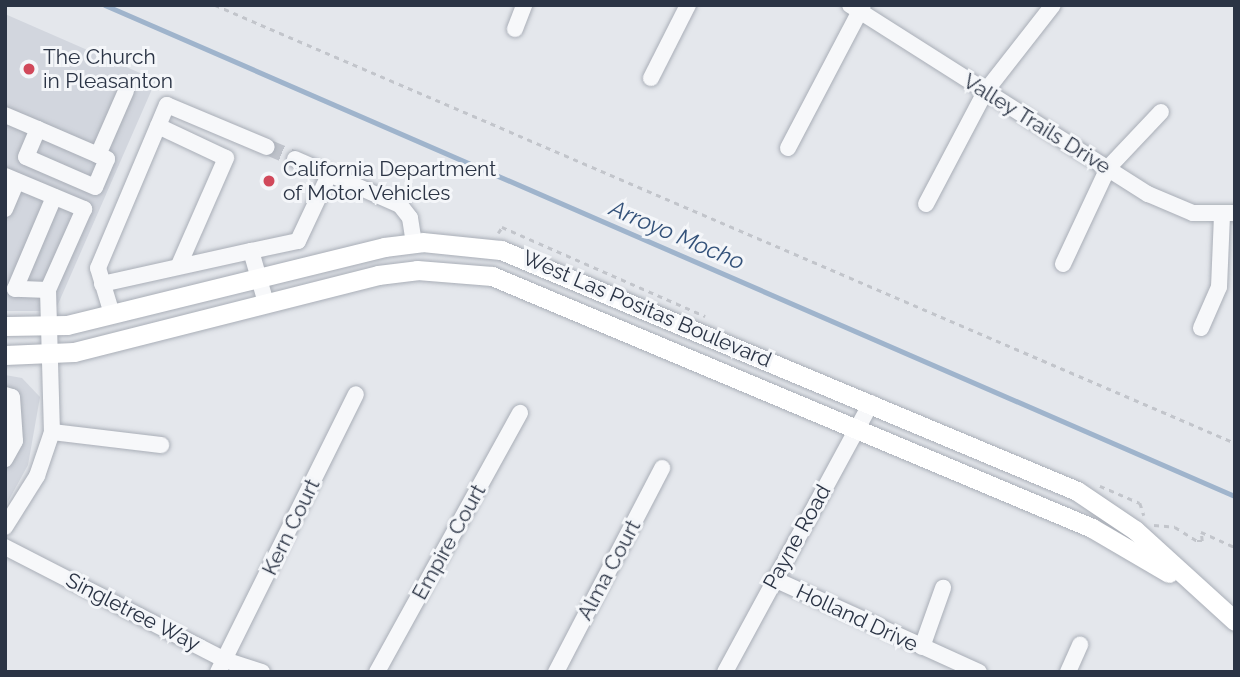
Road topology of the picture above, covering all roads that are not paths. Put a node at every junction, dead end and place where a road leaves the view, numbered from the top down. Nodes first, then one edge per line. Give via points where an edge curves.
1 (524, 5) edge
2 (688, 5) edge
3 (1053, 5) edge
4 (857, 7) edge
5 (515, 29) dead end
6 (651, 78) dead end
7 (126, 91) dead end
8 (985, 92) junction
9 (1161, 112) dead end
10 (5, 115) edge
11 (158, 126) junction
12 (38, 129) junction
13 (267, 147) tunnel mouth
14 (788, 148) dead end
15 (103, 157) junction
16 (295, 159) tunnel mouth
17 (1108, 168) junction
18 (329, 175) junction
19 (11, 179) edge
20 (54, 197) junction
21 (926, 204) dead end
22 (5, 209) edge
23 (1228, 214) edge
24 (414, 243) junction
25 (251, 251) junction
26 (1063, 264) dead end
27 (179, 265) junction
28 (258, 278) junction
29 (102, 284) junction
30 (48, 290) junction
31 (266, 303) junction
32 (112, 314) junction
33 (5, 326) edge
34 (46, 328) junction
35 (1201, 328) dead end
36 (5, 355) edge
37 (48, 355) junction
38 (356, 394) dead end
39 (5, 395) edge
40 (871, 403) junction
41 (520, 412) dead end
42 (859, 427) junction
43 (52, 432) junction
44 (161, 445) dead end
45 (5, 459) edge
46 (662, 468) dead end
47 (6, 523) edge
48 (5, 547) edge
49 (774, 579) junction
50 (943, 587) dead end
51 (1197, 589) junction
52 (1235, 621) edge
53 (1080, 645) dead end
54 (922, 648) junction
55 (222, 666) edge
56 (262, 672) edge
57 (377, 672) edge
58 (556, 672) edge
59 (725, 672) edge
60 (979, 672) edge
61 (1068, 672) edge

1 - 5 street
2 - 6 street
3 - 8 street
4 - 8 street, Valley Trails Drive
4 - 14 street
7 - 15 street
8 - 17 street, Valley Trails Drive
8 - 21 street
9 - 17 street
10 - 12 street
11 - 13 street via 167,105
11 - 27 street via 226,158
11 - 29 street via 98,268
12 - 15 street
12 - 15 street via 26,157 95,187
16 - 18 street
17 - 23 street, Valley Trails Drive via 1172,206
17 - 26 street
18 - 24 street via 407,210
18 - 25 street via 298,241
19 - 20 street
19 - 22 street
20 - 30 street via 84,209
20 - 30 street via 15,289
23 - 35 street via 1219,286
24 - 28 main road, West Las Positas Boulevard
24 - 40 main road, West Las Positas Boulevard via 462,244 533,260
25 - 27 street
25 - 28 street
27 - 29 street
28 - 31 street
28 - 32 main road, West Las Positas Boulevard
29 - 32 street
30 - 34 street
31 - 37 main road, West Las Positas Boulevard
31 - 42 main road, West Las Positas Boulevard via 417,270 492,276
32 - 34 main road, West Las Positas Boulevard
33 - 34 main road, West Las Positas Boulevard
34 - 37 street
36 - 37 main road, West Las Positas Boulevard
37 - 43 street
38 - 55 street, Kern Court
39 - 45 street via 12,397 15,442
40 - 42 street, Payne Road
40 - 51 main road, West Las Positas Boulevard via 1077,491 1135,530
41 - 57 street, Empire Court
42 - 49 street, Payne Road
42 - 51 main road, West Las Positas Boulevard via 1092,528
43 - 44 street
43 - 47 street via 37,476
46 - 58 street, Alma Court
48 - 55 street, Singletree Way
49 - 54 street, Holland Drive
49 - 59 street, Payne Road
50 - 54 street
51 - 52 main road, West Las Positas Boulevard
53 - 61 street
54 - 60 street, Holland Drive
55 - 56 street, Singletree Way

